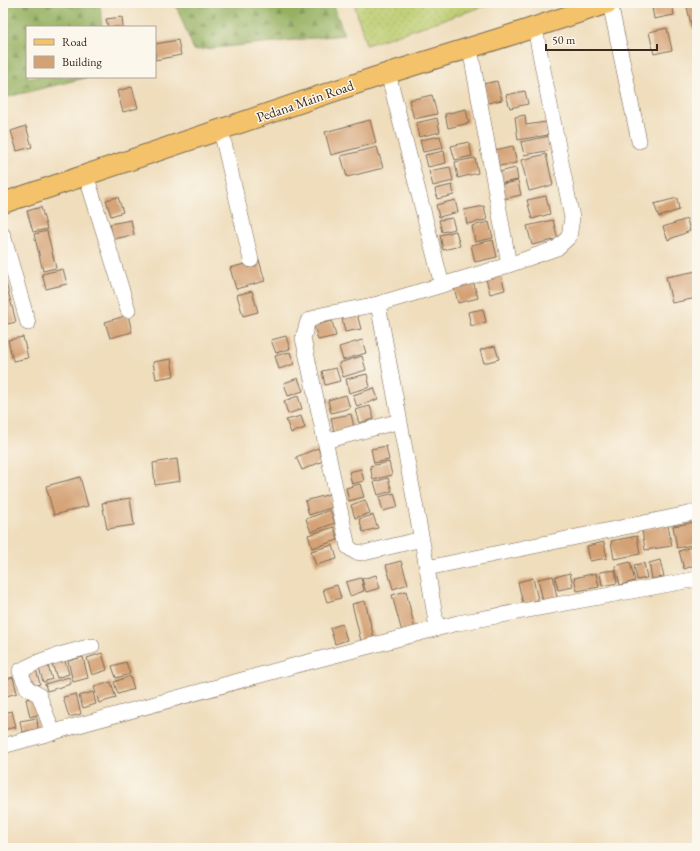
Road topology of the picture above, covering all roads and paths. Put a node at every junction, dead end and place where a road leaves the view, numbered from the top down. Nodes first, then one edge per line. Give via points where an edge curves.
1 (609, 3) edge
2 (535, 28) junction
3 (470, 48) junction
4 (388, 73) junction
5 (221, 130) junction
6 (639, 141) dead end
7 (86, 176) junction
8 (3, 203) edge
9 (3, 235) edge
10 (251, 260) dead end
11 (510, 265) junction
12 (442, 285) junction
13 (378, 304) junction
14 (128, 310) dead end
15 (28, 323) dead end
16 (400, 421) junction
17 (325, 441) junction
18 (697, 512) edge
19 (422, 539) junction
20 (428, 568) junction
21 (697, 579) edge
22 (437, 628) junction
23 (92, 646) dead end
24 (52, 733) junction
25 (3, 746) edge

1 - 2 main road, Pedana Main Road
1 - 6 street
2 - 3 main road, Pedana Main Road
2 - 11 street via 572,218 569,237 557,248
3 - 4 main road, Pedana Main Road
3 - 11 street
4 - 5 main road, Pedana Main Road
4 - 12 street
5 - 7 main road, Pedana Main Road
5 - 10 street
7 - 8 main road, Pedana Main Road
7 - 14 street
9 - 15 street
11 - 12 street
12 - 13 street
13 - 16 street
13 - 17 street via 321,315 308,322 303,338
16 - 17 street
16 - 19 street
17 - 19 street via 348,547 355,552 364,553
18 - 20 street
19 - 20 street
20 - 22 street
21 - 22 street
22 - 24 street
23 - 24 street via 51,657 20,671 27,688 39,695
24 - 25 street

